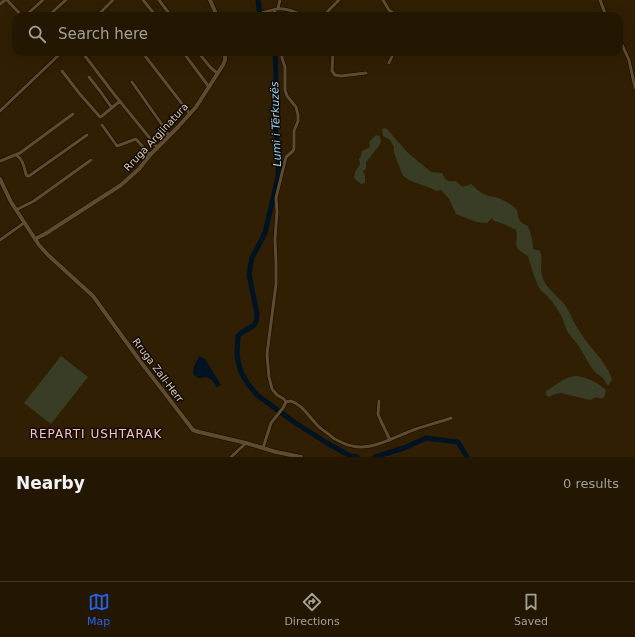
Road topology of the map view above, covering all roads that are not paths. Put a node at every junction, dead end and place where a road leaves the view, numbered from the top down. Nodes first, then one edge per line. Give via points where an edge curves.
1 (6, 0) edge
2 (43, 0) edge
3 (66, 0) edge
4 (113, 0) edge
5 (143, 0) edge
6 (159, 0) edge
7 (210, 0) edge
8 (280, 0) edge
9 (339, 0) edge
10 (383, 0) edge
11 (600, 0) edge
12 (0, 4) edge
13 (278, 8) junction
14 (274, 10) joint
15 (328, 10) edge
16 (18, 12) edge
17 (30, 12) edge
18 (52, 12) edge
19 (101, 12) edge
20 (153, 12) edge
21 (168, 12) edge
22 (215, 12) edge
23 (266, 12) edge
24 (295, 12) edge
25 (391, 12) edge
26 (604, 12) edge
27 (623, 47) edge
28 (58, 56) edge
29 (85, 56) edge
30 (145, 56) edge
31 (186, 56) edge
32 (201, 56) edge
33 (225, 56) edge
34 (282, 56) edge
35 (333, 56) edge
36 (392, 56) edge
37 (389, 63) dead end
38 (62, 71) dead end
39 (366, 72) dead end
40 (217, 73) junction
41 (89, 77) dead end
42 (132, 82) dead end
43 (209, 87) junction
44 (635, 88) edge
45 (120, 101) junction
46 (112, 108) junction
47 (0, 111) edge
48 (73, 114) dead end
49 (190, 114) junction
50 (102, 125) dead end
51 (87, 135) dead end
52 (169, 136) junction
53 (157, 148) junction
54 (16, 155) junction
55 (150, 155) junction
56 (91, 160) dead end
57 (0, 161) edge
58 (0, 179) edge
59 (16, 210) junction
60 (24, 222) junction
61 (0, 240) edge
62 (35, 240) junction
63 (378, 401) dead end
64 (286, 402) junction
65 (451, 418) dead end
66 (390, 440) junction
67 (246, 443) junction
68 (263, 448) junction
69 (231, 457) edge
70 (301, 457) edge

1 - 12 street
1 - 16 street
2 - 17 street
3 - 18 street
4 - 19 street
5 - 20 street
6 - 21 street
7 - 22 main road
8 - 13 street
9 - 15 street
10 - 25 street
11 - 26 street
13 - 14 street
13 - 24 street
14 - 23 street
27 - 44 street via 629,60
28 - 47 street
29 - 45 street
30 - 49 street
31 - 43 street
32 - 40 street
33 - 40 main road, Rruga Argjinatura via 225,62
34 - 64 street via 285,67 285,90 296,107 298,118 294,131 294,148 286,157 276,198 276,284 268,354 270,385
35 - 39 street via 332,71 335,75
36 - 37 street
38 - 46 street via 100,117
40 - 43 main road, Rruga Argjinatura
41 - 46 street
42 - 52 street
43 - 49 main road, Rruga Argjinatura
45 - 46 street
45 - 53 street
48 - 54 street
49 - 52 main road, Rruga Argjinatura
50 - 55 street via 117,146 136,139
51 - 54 street via 29,176
52 - 53 main road, Rruga Argjinatura
53 - 55 main road, Rruga Argjinatura
54 - 57 street
55 - 62 main road, Rruga Argjinatura via 139,169 120,185
56 - 59 street via 34,201
58 - 59 main road, Rruga Zall-Herr
59 - 60 main road, Rruga Zall-Herr
60 - 61 street
60 - 62 main road, Rruga Zall-Herr
62 - 67 main road, Rruga Zall-Herr via 92,296 193,430
63 - 66 street via 378,414
64 - 66 street via 298,404 319,427 347,445 368,447
64 - 68 street via 271,423
65 - 66 street
67 - 68 main road, Rruga Zall-Herr
67 - 69 street
68 - 70 main road, Rruga Zall-Herr

